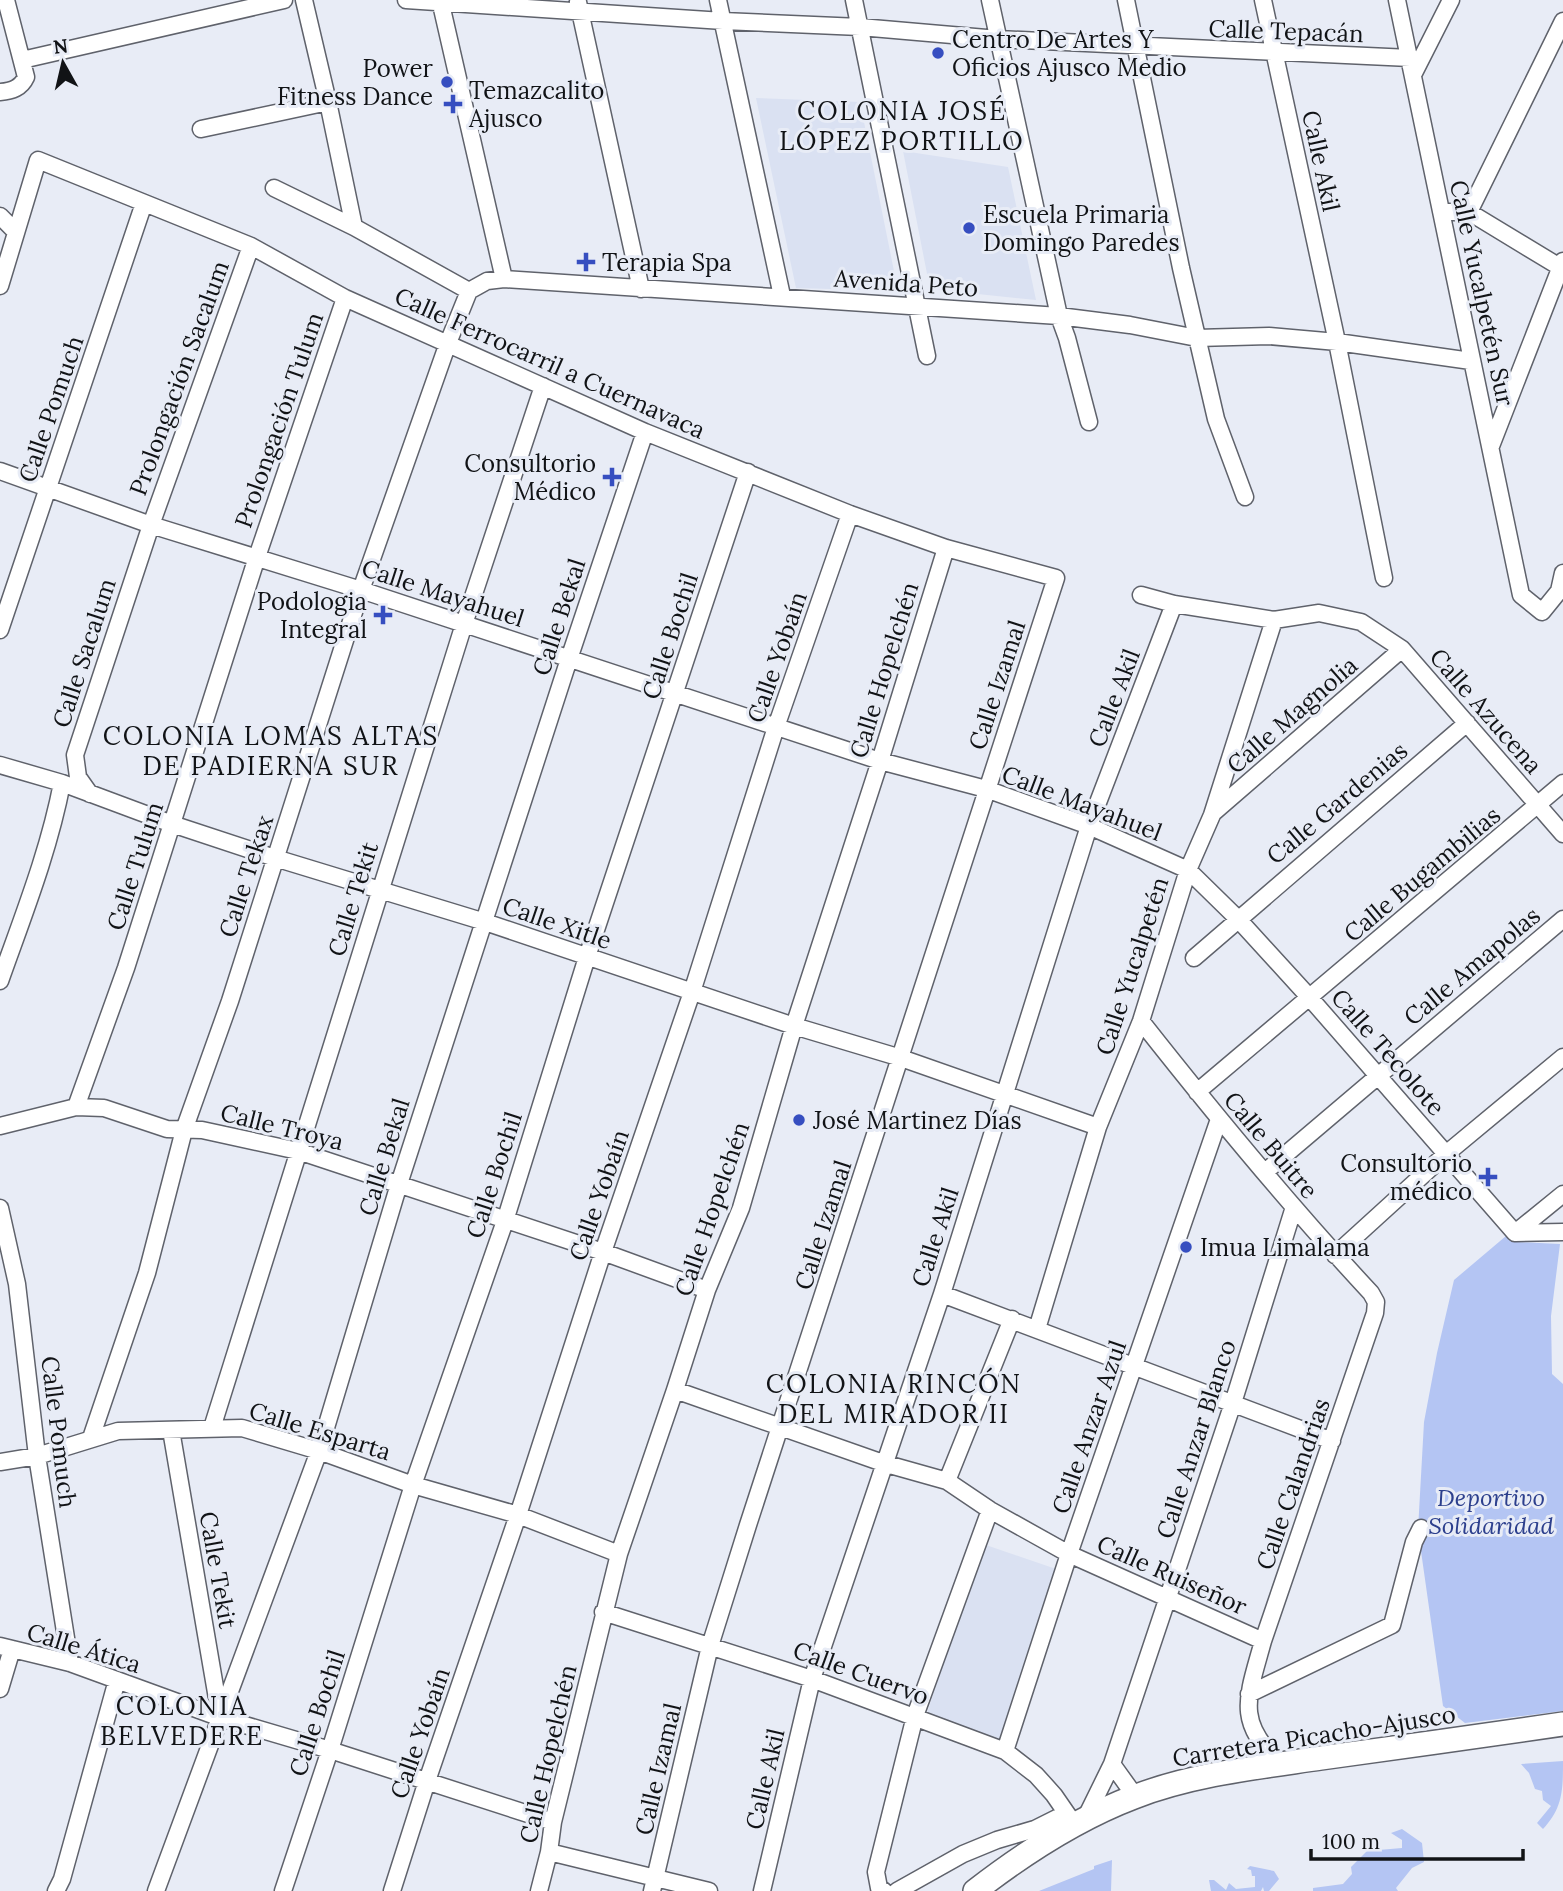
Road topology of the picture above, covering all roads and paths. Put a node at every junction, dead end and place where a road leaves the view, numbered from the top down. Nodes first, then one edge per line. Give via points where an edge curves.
1 (6, 0) edge
2 (284, 0) edge
3 (304, 0) edge
4 (406, 0) edge
5 (718, 0) edge
6 (854, 0) edge
7 (990, 0) edge
8 (1126, 0) edge
9 (1263, 0) edge
10 (1397, 0) edge
11 (1451, 0) edge
12 (440, 1) edge
13 (578, 5) edge
14 (723, 21) junction
15 (1563, 21) edge
16 (860, 27) junction
17 (998, 39) junction
18 (1136, 46) junction
19 (1274, 54) junction
20 (1410, 58) junction
21 (22, 60) junction
22 (1413, 75) junction
23 (0, 92) edge
24 (328, 102) junction
25 (201, 128) dead end
26 (274, 188) dead end
27 (144, 203) junction
28 (1442, 212) junction
29 (1469, 212) junction
30 (0, 216) edge
31 (354, 227) junction
32 (16, 232) junction
33 (251, 246) junction
34 (1562, 265) edge
35 (503, 279) junction
36 (0, 286) edge
37 (641, 289) junction
38 (469, 291) junction
39 (782, 296) junction
40 (345, 298) junction
41 (915, 307) junction
42 (1059, 316) junction
43 (1197, 338) junction
44 (1337, 342) junction
45 (448, 344) junction
46 (927, 356) dead end
47 (1471, 360) junction
48 (543, 387) junction
49 (1089, 422) dead end
50 (645, 432) junction
51 (1491, 446) junction
52 (0, 471) edge
53 (748, 472) junction
54 (49, 487) junction
55 (1245, 496) dead end
56 (850, 514) junction
57 (151, 525) junction
58 (946, 548) junction
59 (257, 557) junction
60 (1563, 573) edge
61 (1056, 578) joint
62 (1384, 578) dead end
63 (361, 590) junction
64 (1140, 595) dead end
65 (1174, 604) junction
66 (1275, 620) junction
67 (464, 624) junction
68 (0, 630) edge
69 (1402, 649) junction
70 (569, 659) junction
71 (675, 694) junction
72 (1467, 723) junction
73 (776, 727) junction
74 (880, 761) junction
75 (0, 765) edge
76 (62, 783) junction
77 (1563, 783) edge
78 (986, 789) junction
79 (90, 794) junction
80 (1538, 806) junction
81 (1212, 815) junction
82 (172, 824) junction
83 (1089, 826) junction
84 (1563, 834) edge
85 (275, 858) junction
86 (1188, 870) junction
87 (379, 891) junction
88 (1237, 918) junction
89 (1563, 919) edge
90 (485, 922) junction
91 (587, 957) junction
92 (1194, 958) dead end
93 (0, 981) edge
94 (692, 992) junction
95 (1310, 998) junction
96 (1141, 1021) junction
97 (794, 1026) junction
98 (1563, 1057) edge
99 (901, 1058) junction
100 (1379, 1074) junction
101 (1197, 1092) junction
102 (1004, 1094) junction
103 (76, 1107) junction
104 (1219, 1119) junction
105 (0, 1126) edge
106 (1098, 1127) junction
107 (184, 1130) junction
108 (298, 1151) junction
109 (1446, 1154) junction
110 (1265, 1172) junction
111 (399, 1184) junction
112 (1563, 1194) edge
113 (0, 1208) edge
114 (1294, 1208) junction
115 (505, 1221) junction
116 (1563, 1232) edge
117 (1515, 1233) junction
118 (603, 1252) junction
119 (1335, 1255) junction
120 (707, 1290) junction
121 (1371, 1293) joint
122 (942, 1294) junction
123 (1012, 1319) junction
124 (1037, 1329) junction
125 (1134, 1365) junction
126 (676, 1390) junction
127 (1233, 1403) junction
128 (781, 1427) junction
129 (212, 1428) junction
130 (171, 1430) junction
131 (91, 1438) junction
132 (1332, 1441) junction
133 (319, 1451) junction
134 (37, 1456) junction
135 (0, 1462) edge
136 (883, 1463) junction
137 (947, 1481) junction
138 (413, 1485) junction
139 (990, 1510) junction
140 (518, 1515) junction
141 (1421, 1528) dead end
142 (619, 1554) junction
143 (1069, 1554) junction
144 (1168, 1598) junction
145 (604, 1612) junction
146 (1263, 1641) junction
147 (710, 1646) junction
148 (6, 1647) edge
149 (70, 1663) junction
150 (812, 1679) junction
151 (117, 1681) junction
152 (0, 1689) edge
153 (1249, 1694) junction
154 (915, 1716) junction
155 (221, 1718) junction
156 (1563, 1724) edge
157 (330, 1750) junction
158 (1005, 1751) junction
159 (1112, 1764) junction
160 (1281, 1764) junction
161 (427, 1781) junction
162 (1135, 1796) junction
163 (1075, 1819) junction
164 (553, 1822) junction
165 (549, 1852) junction
166 (654, 1884) edge
167 (55, 1891) edge
168 (156, 1891) edge
169 (283, 1891) edge
170 (392, 1891) edge
171 (539, 1891) edge
172 (709, 1891) edge
173 (762, 1891) edge
174 (884, 1891) edge
175 (897, 1891) edge
176 (975, 1891) edge

1 - 21 street
2 - 21 street
3 - 24 street
4 - 12 street, Calle Tepacán
5 - 14 street
6 - 16 street
7 - 17 street
8 - 18 street
9 - 19 street, Calle Akil
10 - 20 street, Calle Yucalpetén Sur
11 - 22 street
12 - 13 street, Calle Tepacán
12 - 35 street
13 - 14 street, Calle Tepacán
13 - 37 street
14 - 16 street, Calle Tepacán
14 - 39 street
15 - 29 street
16 - 17 street, Calle Tepacán
16 - 41 street
17 - 18 street, Calle Tepacán
17 - 42 street
18 - 19 street, Calle Tepacán
18 - 43 street
19 - 20 street, Calle Tepacán
19 - 44 street, Calle Akil
20 - 22 street, Calle Yucalpetén Sur
21 - 23 street via 23,83 15,90
22 - 28 street, Calle Yucalpetén Sur
24 - 25 street
24 - 31 street
26 - 31 street
27 - 32 street, Calle Ferrocarril a Cuernavaca via 38,160
27 - 33 street, Calle Ferrocarril a Cuernavaca
27 - 54 street, Calle Pomuch
28 - 29 street
28 - 47 street, Calle Yucalpetén Sur
29 - 34 street
30 - 32 street
31 - 38 street
32 - 36 street
33 - 40 street, Calle Ferrocarril a Cuernavaca
33 - 57 street, Prolongación Sacalum
34 - 51 street
35 - 37 street, Avenida Peto
35 - 38 street, Avenida Peto via 486,281
37 - 39 street, Avenida Peto
38 - 45 street, Calle Tekax
39 - 41 street, Avenida Peto
40 - 45 street, Calle Ferrocarril a Cuernavaca
40 - 59 street, Prolongación Tulum
41 - 42 street, Avenida Peto
41 - 46 street
42 - 43 street, Avenida Peto
42 - 49 street
43 - 44 street, Avenida Peto via 1269,336
43 - 55 street via 1216,419
44 - 47 street, Avenida Peto
44 - 62 street, Calle Akil
45 - 48 street, Calle Ferrocarril a Cuernavaca
45 - 63 street, Calle Tekax
47 - 51 street, Calle Yucalpetén Sur
48 - 50 street, Calle Ferrocarril a Cuernavaca
48 - 67 street, Calle Tekit
50 - 53 street, Calle Ferrocarril a Cuernavaca
50 - 70 street, Calle Bekal
51 - 60 street, Calle Yucalpetén Sur via 1521,595 1542,612 1559,591
52 - 54 street, Calle Mayahuel
53 - 56 street, Calle Ferrocarril a Cuernavaca
53 - 71 street, Calle Bochil
54 - 57 street, Calle Mayahuel
54 - 68 street, Calle Pomuch
56 - 58 street, Calle Ferrocarril a Cuernavaca
56 - 73 street, Calle Yobaín
57 - 59 street, Calle Mayahuel
57 - 79 street, Calle Sacalum via 75,755 78,777
58 - 61 street, Calle Ferrocarril a Cuernavaca
58 - 74 street, Calle Hopelchén
59 - 63 street, Calle Mayahuel
59 - 82 street, Calle Tulum
61 - 78 street, Calle Izamal
63 - 67 street, Calle Mayahuel
63 - 85 street, Calle Tekax
64 - 65 street
65 - 66 street
65 - 83 street, Calle Akil
66 - 69 street via 1319,613 1361,622
66 - 81 street, Calle Yucalpetén
67 - 70 street, Calle Mayahuel
67 - 87 street, Calle Tekit
69 - 72 street, Calle Azucena
69 - 81 street, Calle Magnolia
70 - 71 street, Calle Mayahuel
70 - 90 street, Calle Bekal
71 - 73 street, Calle Mayahuel
71 - 91 street, Calle Bochil
72 - 80 street, Calle Azucena
72 - 88 street, Calle Gardenias
73 - 74 street, Calle Mayahuel
73 - 94 street, Calle Yobaín
74 - 78 street, Calle Mayahuel
74 - 97 street, Calle Hopelchén
75 - 76 street, Calle Xitle
76 - 79 street, Calle Xitle
76 - 93 street
77 - 80 street, Calle Bugambilias
78 - 83 street, Calle Mayahuel
78 - 99 street, Calle Izamal
79 - 82 street, Calle Xitle
80 - 84 street, Calle Azucena
80 - 95 street, Calle Bugambilias
81 - 86 street, Calle Yucalpetén
82 - 85 street, Calle Xitle
82 - 103 street, Calle Tulum
83 - 86 street, Calle Mayahuel
83 - 102 street, Calle Akil
85 - 87 street, Calle Xitle
85 - 107 street, Calle Tekax
86 - 88 street, Calle Tecolote
86 - 96 street, Calle Yucalpetén
87 - 90 street, Calle Xitle
87 - 108 street, Calle Tekit
88 - 92 street, Calle Gardenias
88 - 95 street, Calle Tecolote
89 - 100 street, Calle Amapolas
90 - 91 street, Calle Xitle
90 - 111 street, Calle Bekal
91 - 94 street, Calle Xitle
91 - 115 street, Calle Bochil
94 - 97 street, Calle Xitle
94 - 118 street, Calle Yobaín
95 - 100 street, Calle Tecolote
95 - 101 street, Calle Bugambilias
96 - 101 street, Calle Buitre
96 - 106 street, Calle Yucalpetén
97 - 99 street, Calle Xitle
97 - 120 street, Calle Hopelchén via 741,1208
98 - 109 street
99 - 102 street, Calle Xitle
99 - 128 street, Calle Izamal
100 - 109 street, Calle Tecolote
100 - 110 street, Calle Amapolas
101 - 104 street, Calle Buitre
102 - 106 street, Calle Xitle
102 - 122 street, Calle Akil
103 - 105 street, Calle Troya
103 - 107 street, Calle Troya via 104,1108 167,1129
104 - 110 street, Calle Buitre
104 - 125 street, Calle Anzar Azul
106 - 124 street, Calle Yucalpetén
107 - 108 street, Calle Troya
107 - 131 street, Calle Tekax via 147,1273
108 - 111 street, Calle Troya
108 - 129 street, Calle Tekit
109 - 117 street, Calle Tecolote
109 - 119 street
110 - 114 street, Calle Buitre
111 - 115 street, Calle Troya
111 - 133 street, Calle Bekal
112 - 117 street
113 - 134 street, Calle Pomuch via 17,1284
114 - 119 street, Calle Buitre
114 - 127 street, Calle Anzar Blanco
115 - 118 street, Calle Troya
115 - 138 street, Calle Bochil
116 - 117 street
118 - 120 street, Calle Troya
118 - 140 street, Calle Yobaín
119 - 121 street, Calle Buitre
120 - 126 street, Calle Hopelchén
121 - 132 street, Calle Calandrias via 1375,1312
122 - 123 street
122 - 136 street, Calle Akil
123 - 124 street
123 - 137 street
124 - 125 street
125 - 127 street
125 - 143 street, Calle Anzar Azul
126 - 128 street, Calle Ruiseñor
126 - 142 street, Calle Hopelchén
127 - 132 street
127 - 144 street, Calle Anzar Blanco
128 - 136 street, Calle Ruiseñor
128 - 147 street, Calle Izamal
129 - 130 street, Calle Esparta
129 - 133 street, Calle Esparta via 242,1428
130 - 131 street, Calle Esparta via 118,1431
130 - 155 street, Calle Tekit
131 - 134 street, Calle Esparta
132 - 146 street, Calle Calandrias
133 - 138 street, Calle Esparta
133 - 155 street, Calle Bekal
134 - 135 street, Calle Esparta
134 - 149 street, Calle Pomuch
136 - 137 street, Calle Ruiseñor
136 - 150 street, Calle Akil
137 - 139 street, Calle Ruiseñor
138 - 140 street, Calle Esparta
138 - 157 street, Calle Bochil
139 - 143 street, Calle Ruiseñor
139 - 154 street
140 - 142 street, Calle Esparta
140 - 161 street, Calle Yobaín
141 - 153 street via 1392,1625
142 - 145 street, Calle Hopelchén
143 - 144 street, Calle Ruiseñor
143 - 158 street, Calle Anzar Azul
144 - 146 street, Calle Ruiseñor
144 - 159 street, Calle Anzar Blanco
145 - 147 street, Calle Cuervo
145 - 164 street, Calle Hopelchén
146 - 153 street, Calle Calandrias
147 - 150 street, Calle Cuervo
147 - 166 street, Calle Izamal
148 - 149 street, Calle Ática
148 - 152 street
149 - 151 street, Calle Ática
150 - 154 street, Calle Cuervo
150 - 173 street, Calle Akil
151 - 155 street, Calle Ática
151 - 167 street
153 - 160 street, Calle Calandrias via 1252,1730
154 - 158 street, Calle Cuervo
154 - 174 street via 876,1872
155 - 157 street, Calle Ática
155 - 168 street, Calle Bekal
156 - 160 main road, Carretera Picacho-Ajusco
157 - 161 street, Calle Ática
157 - 169 street, Calle Bochil
158 - 163 street, Calle Cuervo via 1036,1775
159 - 162 street
159 - 163 street, Calle Anzar Blanco
160 - 162 main road, Carretera Picacho-Ajusco
161 - 164 street, Calle Ática
161 - 170 street, Calle Yobaín
162 - 163 main road, Carretera Picacho-Ajusco
163 - 175 street via 996,1840
163 - 176 main road, Carretera Picacho-Ajusco
164 - 165 street, Calle Hopelchén
165 - 166 street
165 - 171 street, Calle Hopelchén
166 - 172 street

